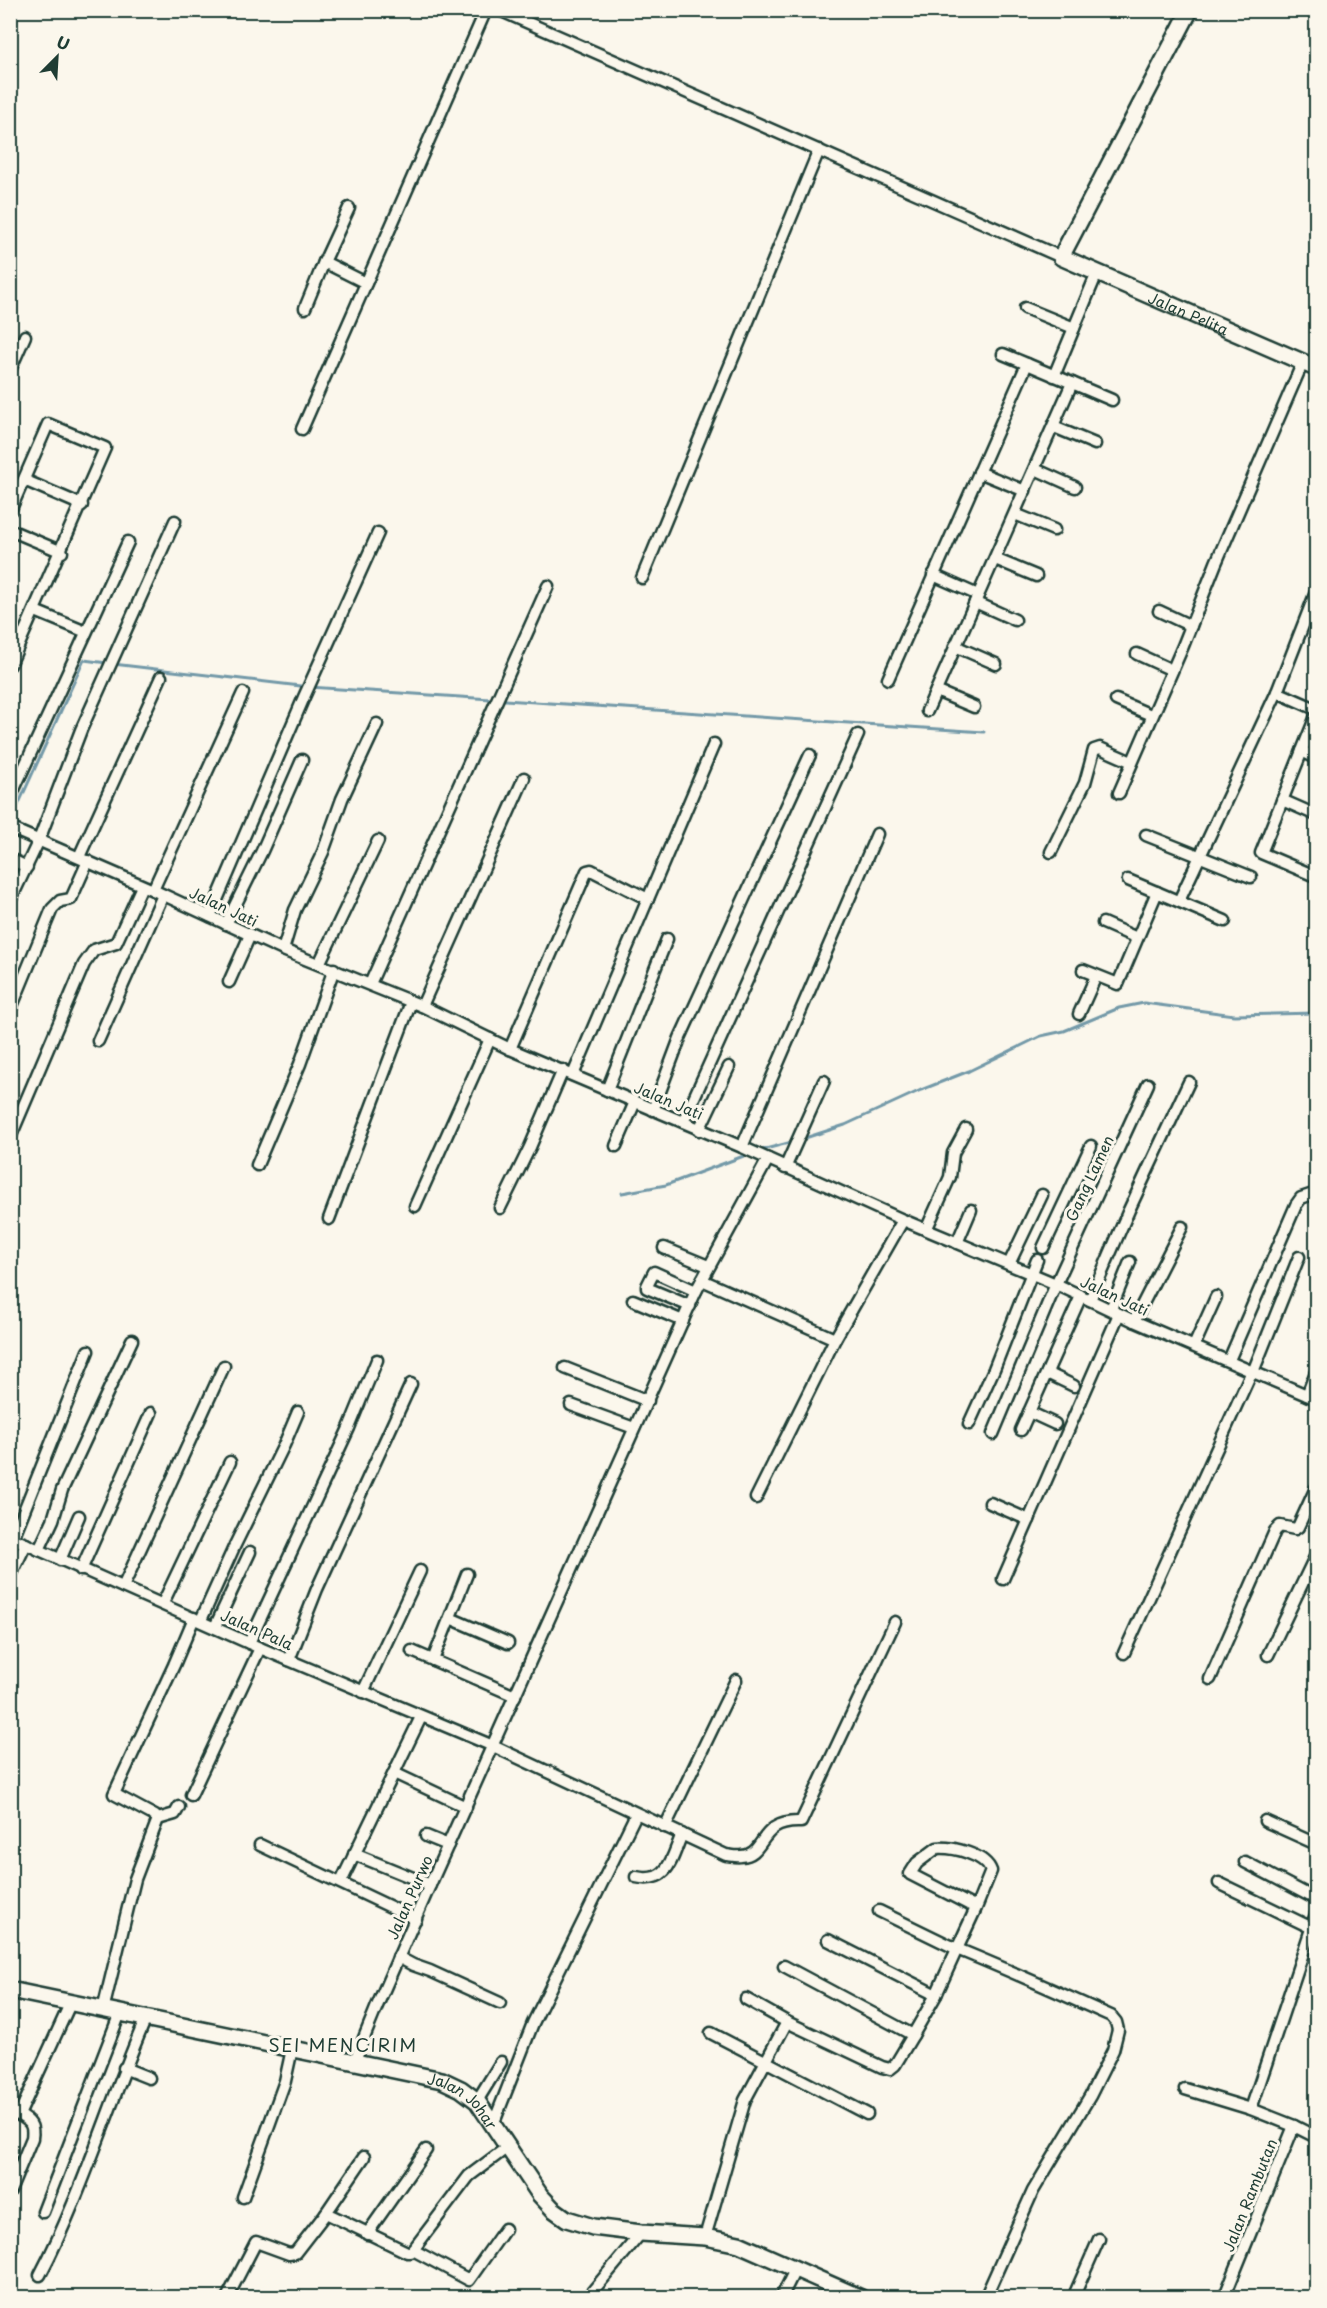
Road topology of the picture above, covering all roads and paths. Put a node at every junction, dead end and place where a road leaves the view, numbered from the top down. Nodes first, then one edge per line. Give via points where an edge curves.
1 (486, 10) edge
2 (499, 10) edge
3 (1190, 10) edge
4 (819, 150) junction
5 (349, 208) dead end
6 (1061, 257) junction
7 (324, 262) junction
8 (1097, 273) junction
9 (366, 283) junction
10 (304, 308) dead end
11 (1025, 308) dead end
12 (1074, 328) junction
13 (25, 336) dead end
14 (1004, 354) dead end
15 (1027, 364) junction
16 (1310, 365) edge
17 (10, 370) edge
18 (1054, 376) junction
19 (1072, 383) junction
20 (1112, 400) dead end
21 (1054, 427) junction
22 (302, 429) dead end
23 (1095, 444) dead end
24 (1035, 469) junction
25 (979, 472) junction
26 (24, 480) junction
27 (1075, 487) dead end
28 (1025, 491) junction
29 (81, 506) junction
30 (10, 511) edge
31 (1015, 514) junction
32 (176, 521) dead end
33 (10, 530) edge
34 (1054, 530) dead end
35 (378, 533) dead end
36 (128, 542) dead end
37 (62, 552) junction
38 (995, 559) junction
39 (933, 575) junction
40 (1036, 576) dead end
41 (642, 578) dead end
42 (548, 586) dead end
43 (1317, 592) edge
44 (977, 598) junction
45 (35, 611) junction
46 (1159, 611) dead end
47 (1015, 620) dead end
48 (1191, 626) junction
49 (86, 632) junction
50 (955, 646) junction
51 (1137, 654) dead end
52 (996, 664) dead end
53 (10, 665) edge
54 (1172, 670) junction
55 (161, 677) dead end
56 (888, 679) dead end
57 (936, 691) junction
58 (1277, 692) junction
59 (243, 693) dead end
60 (1116, 700) dead end
61 (974, 707) dead end
62 (1317, 709) edge
63 (927, 711) dead end
64 (1151, 715) junction
65 (1317, 716) edge
66 (377, 724) dead end
67 (858, 735) dead end
68 (714, 744) dead end
69 (1302, 751) junction
70 (810, 755) dead end
71 (1317, 758) edge
72 (302, 760) dead end
73 (1131, 762) junction
74 (524, 778) dead end
75 (1119, 793) dead end
76 (10, 798) edge
77 (1282, 800) junction
78 (1317, 815) edge
79 (10, 828) edge
80 (877, 834) dead end
81 (1146, 835) dead end
82 (39, 840) junction
83 (378, 841) dead end
84 (1051, 852) dead end
85 (1199, 857) junction
86 (10, 859) edge
87 (84, 859) junction
88 (27, 867) junction
89 (1315, 876) edge
90 (1251, 878) dead end
91 (1128, 880) dead end
92 (142, 886) junction
93 (158, 892) junction
94 (1156, 892) junction
95 (648, 899) junction
96 (10, 901) edge
97 (1179, 901) junction
98 (210, 916) junction
99 (1225, 921) dead end
100 (226, 924) junction
101 (1103, 924) dead end
102 (250, 935) junction
103 (1137, 938) junction
104 (667, 939) dead end
105 (283, 950) junction
106 (319, 964) junction
107 (334, 969) junction
108 (1083, 970) dead end
109 (1096, 976) junction
110 (229, 982) dead end
111 (370, 984) junction
112 (411, 1002) junction
113 (422, 1006) junction
114 (10, 1011) edge
115 (1079, 1014) dead end
116 (490, 1039) junction
117 (98, 1041) dead end
118 (510, 1049) junction
119 (729, 1066) dead end
120 (568, 1073) junction
121 (824, 1081) dead end
122 (1189, 1082) dead end
123 (1148, 1084) dead end
124 (607, 1090) junction
125 (635, 1102) junction
126 (653, 1110) junction
127 (683, 1122) junction
128 (966, 1129) dead end
129 (699, 1130) junction
130 (10, 1138) edge
131 (616, 1146) dead end
132 (1091, 1146) dead end
133 (745, 1148) junction
134 (764, 1157) junction
135 (257, 1165) dead end
136 (785, 1168) junction
137 (1317, 1193) edge
138 (1042, 1195) dead end
139 (415, 1206) dead end
140 (500, 1208) dead end
141 (971, 1210) dead end
142 (329, 1219) dead end
143 (903, 1220) junction
144 (1182, 1227) dead end
145 (926, 1230) junction
146 (957, 1243) junction
147 (664, 1248) dead end
148 (1043, 1248) dead end
149 (1299, 1257) dead end
150 (1037, 1260) dead end
151 (1130, 1263) dead end
152 (1009, 1264) junction
153 (708, 1266) junction
154 (1032, 1274) junction
155 (702, 1280) junction
156 (1056, 1284) junction
157 (696, 1291) junction
158 (1216, 1297) dead end
159 (1085, 1298) junction
160 (633, 1300) dead end
161 (690, 1306) junction
162 (1115, 1312) junction
163 (683, 1321) junction
164 (1134, 1321) junction
165 (835, 1339) junction
166 (132, 1340) dead end
167 (1194, 1346) junction
168 (88, 1351) dead end
169 (377, 1360) dead end
170 (1229, 1360) junction
171 (224, 1366) dead end
172 (566, 1368) dead end
173 (1252, 1371) junction
174 (1317, 1372) edge
175 (1047, 1373) junction
176 (411, 1384) dead end
177 (1074, 1386) dead end
178 (1312, 1397) edge
179 (648, 1401) junction
180 (571, 1405) dead end
181 (298, 1412) dead end
182 (1029, 1412) junction
183 (151, 1413) dead end
184 (969, 1424) dead end
185 (1055, 1424) dead end
186 (634, 1428) junction
187 (1021, 1430) dead end
188 (993, 1434) dead end
189 (230, 1462) dead end
190 (1317, 1488) edge
191 (756, 1498) dead end
192 (990, 1503) dead end
193 (78, 1516) dead end
194 (1029, 1520) junction
195 (12, 1537) edge
196 (26, 1544) junction
197 (39, 1550) junction
198 (250, 1552) dead end
199 (1317, 1556) edge
200 (60, 1560) junction
201 (81, 1570) junction
202 (420, 1571) dead end
203 (467, 1574) dead end
204 (10, 1577) edge
205 (1003, 1579) dead end
206 (123, 1587) junction
207 (163, 1603) junction
208 (450, 1618) junction
209 (198, 1619) junction
210 (896, 1622) dead end
211 (215, 1627) junction
212 (249, 1643) junction
213 (508, 1643) dead end
214 (260, 1648) junction
215 (412, 1651) dead end
216 (1124, 1653) dead end
217 (1268, 1655) dead end
218 (289, 1660) junction
219 (434, 1660) junction
220 (1210, 1678) dead end
221 (736, 1680) dead end
222 (363, 1692) junction
223 (515, 1696) junction
224 (421, 1717) junction
225 (493, 1746) junction
226 (394, 1773) junction
227 (191, 1795) dead end
228 (466, 1807) junction
229 (179, 1808) dead end
230 (636, 1814) junction
231 (158, 1819) junction
232 (1265, 1821) dead end
233 (665, 1827) junction
234 (682, 1834) junction
235 (426, 1836) dead end
236 (1317, 1844) edge
237 (260, 1845) dead end
238 (448, 1845) junction
239 (354, 1854) junction
240 (1245, 1862) dead end
241 (636, 1877) dead end
242 (340, 1882) junction
243 (1219, 1883) dead end
244 (430, 1885) junction
245 (1317, 1899) edge
246 (976, 1908) junction
247 (879, 1911) dead end
248 (1317, 1914) edge
249 (416, 1919) junction
250 (1312, 1928) junction
251 (828, 1940) dead end
252 (957, 1949) junction
253 (398, 1957) junction
254 (784, 1966) dead end
255 (10, 1990) edge
256 (936, 1995) junction
257 (746, 1999) dead end
258 (500, 2003) dead end
259 (70, 2004) junction
260 (103, 2010) junction
261 (120, 2013) junction
262 (146, 2018) junction
263 (787, 2022) junction
264 (711, 2033) dead end
265 (913, 2035) junction
266 (292, 2049) junction
267 (356, 2060) junction
268 (765, 2060) junction
269 (501, 2062) dead end
270 (124, 2068) junction
271 (149, 2078) dead end
272 (1185, 2089) dead end
273 (477, 2101) junction
274 (1251, 2109) junction
275 (15, 2113) edge
276 (867, 2114) dead end
277 (493, 2125) junction
278 (1294, 2126) junction
279 (1317, 2137) edge
280 (509, 2146) junction
281 (426, 2150) dead end
282 (364, 2157) dead end
283 (10, 2191) edge
284 (243, 2197) dead end
285 (43, 2212) dead end
286 (327, 2213) junction
287 (505, 2229) dead end
288 (641, 2233) junction
289 (367, 2234) junction
290 (705, 2237) junction
291 (1099, 2239) dead end
292 (413, 2250) junction
293 (796, 2268) junction
294 (40, 2275) dead end
295 (227, 2298) edge
296 (587, 2298) edge
297 (781, 2298) edge
298 (861, 2298) edge
299 (985, 2298) edge
300 (1073, 2298) edge
301 (1224, 2298) edge

1 - 9 street
2 - 4 street
3 - 6 street
4 - 6 street
4 - 41 street
5 - 7 street
6 - 8 street, Jalan Pelita
7 - 9 street
7 - 10 street
8 - 12 street
8 - 16 street, Jalan Pelita
9 - 22 street
11 - 12 street
12 - 18 street
13 - 17 street
14 - 15 street
15 - 18 street
15 - 25 street
16 - 48 street via 1216,563
18 - 19 street
19 - 20 street
19 - 21 street
21 - 23 street
21 - 24 street
24 - 27 street
24 - 28 street
25 - 28 street
25 - 39 street
26 - 29 street
26 - 29 street via 48,424 104,446 106,450
26 - 30 street
28 - 31 street
29 - 37 street
31 - 34 street
31 - 38 street
32 - 82 street via 81,730
33 - 37 street
35 - 98 street
36 - 49 street
37 - 45 street
38 - 40 street
38 - 44 street
39 - 44 street
39 - 56 street
42 - 111 street
43 - 58 street
44 - 47 street
44 - 50 street
45 - 49 street
45 - 53 street
46 - 48 street
48 - 54 street
49 - 76 street
50 - 52 street
50 - 57 street
51 - 54 street
54 - 64 street
55 - 87 street
57 - 61 street
57 - 63 street
58 - 62 street
58 - 85 street
59 - 93 street
60 - 64 street
64 - 73 street
65 - 69 street
66 - 105 street via 342,799
67 - 127 street
68 - 95 street
69 - 71 street
69 - 77 street
70 - 126 street via 680,1038
72 - 100 street
73 - 75 street
73 - 84 street via 1100,748 1094,750 1084,783
74 - 113 street
77 - 78 street
77 - 89 street via 1261,853
79 - 82 street, Jalan Jati
80 - 133 street
81 - 85 street
82 - 87 street, Jalan Jati
82 - 88 street
83 - 106 street
85 - 90 street
85 - 97 street
86 - 88 street
87 - 92 street, Jalan Jati
87 - 114 street via 72,899 60,901 51,909
88 - 96 street
91 - 94 street
92 - 93 street, Jalan Jati
92 - 130 street via 116,943 94,950 84,964
93 - 98 street, Jalan Jati
93 - 117 street
94 - 97 street
94 - 103 street
95 - 118 street via 587,871
95 - 120 street
97 - 99 street
98 - 100 street, Jalan Jati
100 - 102 street, Jalan Jati
101 - 103 street
102 - 105 street, Jalan Jati
102 - 110 street
103 - 109 street via 1118,984
104 - 124 street
105 - 106 street, Jalan Jati
106 - 107 street, Jalan Jati
107 - 111 street, Jalan Jati
107 - 135 street via 300,1064
108 - 109 street
109 - 115 street
111 - 112 street, Jalan Jati
112 - 113 street, Jalan Jati
112 - 142 street
113 - 116 street, Jalan Jati
116 - 118 street, Jalan Jati
116 - 139 street
118 - 120 street, Jalan Jati
119 - 129 street
120 - 124 street, Jalan Jati
120 - 140 street
121 - 136 street
122 - 159 street
123 - 156 street, Gang Lamen
124 - 125 street, Jalan Jati
125 - 126 street, Jalan Jati
125 - 131 street
126 - 127 street, Jalan Jati
127 - 129 street, Jalan Jati
128 - 145 street via 953,1153 950,1177
129 - 133 street, Jalan Jati
132 - 148 street
133 - 134 street, Jalan Jati
134 - 136 street, Jalan Jati
134 - 153 street, Jalan Purwo
136 - 143 street, Jalan Jati
137 - 170 street via 1302,1198 1296,1205
138 - 152 street
141 - 146 street
143 - 145 street, Jalan Jati
143 - 165 street
144 - 164 street
145 - 146 street, Jalan Jati
146 - 152 street, Jalan Jati
147 - 153 street
149 - 173 street
150 - 154 street
151 - 162 street
152 - 154 street, Jalan Jati
153 - 155 street, Jalan Purwo
154 - 156 street, Jalan Jati
154 - 184 street
155 - 157 street, Jalan Purwo
155 - 165 street
156 - 159 street, Jalan Jati
156 - 188 street, Gang Lamen
157 - 161 street, Jalan Purwo
157 - 161 street via 654,1272 646,1286
158 - 167 street
159 - 162 street, Jalan Jati
159 - 175 street
160 - 163 street
161 - 163 street, Jalan Purwo
162 - 164 street, Jalan Jati
162 - 194 street
163 - 179 street, Jalan Purwo
164 - 167 street, Jalan Jati
165 - 191 street
166 - 197 street via 62,1490
167 - 170 street, Jalan Jati
168 - 195 street
169 - 212 street via 341,1448
170 - 173 street, Jalan Jati
171 - 206 street
172 - 179 street
173 - 178 street, Jalan Jati
173 - 216 street
174 - 178 street
175 - 177 street
175 - 182 street
176 - 218 street via 317,1589
179 - 186 street, Jalan Purwo
180 - 186 street
181 - 209 street
182 - 185 street
182 - 187 street
183 - 201 street
186 - 223 street, Jalan Purwo
189 - 207 street
190 - 220 street via 1298,1527 1280,1526 1275,1531
192 - 194 street
193 - 200 street
194 - 205 street
195 - 196 street, Jalan Pala
196 - 197 street, Jalan Pala
196 - 204 street
197 - 200 street, Jalan Pala
198 - 211 street
199 - 217 street
200 - 201 street, Jalan Pala
201 - 206 street, Jalan Pala
202 - 222 street
203 - 208 street
206 - 207 street, Jalan Pala
207 - 209 street, Jalan Pala
208 - 213 street
208 - 219 street
209 - 211 street, Jalan Pala
209 - 231 street via 114,1794
210 - 234 street, Jalan Pala via 801,1822 786,1821 774,1826 755,1850 742,1857 726,1855
211 - 212 street, Jalan Pala
212 - 214 street, Jalan Pala
214 - 218 street, Jalan Pala
214 - 227 street
215 - 219 street
218 - 222 street, Jalan Pala
219 - 223 street
221 - 233 street
222 - 224 street, Jalan Pala
223 - 225 street, Jalan Purwo
224 - 225 street, Jalan Pala
224 - 226 street
225 - 228 street, Jalan Purwo
225 - 230 street, Jalan Pala
226 - 228 street
226 - 239 street
228 - 238 street, Jalan Purwo
229 - 231 street via 175,1814
230 - 233 street, Jalan Pala
230 - 277 street via 533,2023
231 - 260 street via 135,1879
232 - 236 street
233 - 234 street, Jalan Pala
234 - 241 street via 662,1875 648,1880
235 - 238 street
237 - 242 street
238 - 244 street, Jalan Purwo
239 - 242 street
239 - 244 street
240 - 245 street
242 - 249 street
243 - 250 street
244 - 249 street, Jalan Purwo
246 - 246 street via 991,1871 989,1864 958,1849 937,1848 917,1863 910,1874
246 - 252 street
247 - 252 street
248 - 250 street
249 - 253 street, Jalan Purwo
250 - 274 street
251 - 256 street
252 - 256 street
252 - 299 street via 1111,2016 1118,2030 1113,2050 1034,2191
253 - 258 street
253 - 267 street, Jalan Purwo
254 - 265 street
255 - 259 street, Jalan Johar
256 - 265 street
257 - 263 street
259 - 260 street, Jalan Johar
259 - 275 street
260 - 261 street, Jalan Johar
261 - 262 street, Jalan Johar
261 - 285 street
262 - 266 street, Jalan Johar
262 - 270 street
263 - 265 street via 890,2069
263 - 268 street
264 - 268 street
266 - 267 street, Jalan Johar
266 - 284 street via 285,2081
267 - 273 street, Jalan Johar via 442,2080
268 - 276 street
268 - 290 street via 745,2100
269 - 273 street
270 - 271 street
270 - 294 street via 62,2234
272 - 274 street
273 - 277 street, Jalan Johar
274 - 278 street
275 - 283 street via 29,2121 33,2129
277 - 280 street, Jalan Johar
278 - 279 street, Jalan Rambutan
278 - 301 street, Jalan Rambutan
280 - 288 street, Jalan Johar via 540,2195 559,2214 576,2223
280 - 292 street via 469,2176
281 - 289 street
282 - 286 street
286 - 289 street
286 - 295 street via 295,2253 256,2242
287 - 292 street via 469,2280
288 - 290 street, Jalan Johar
288 - 296 street
289 - 292 street via 407,2252
290 - 293 street, Jalan Johar via 740,2244
291 - 300 street
293 - 297 street
293 - 298 street, Jalan Johar

